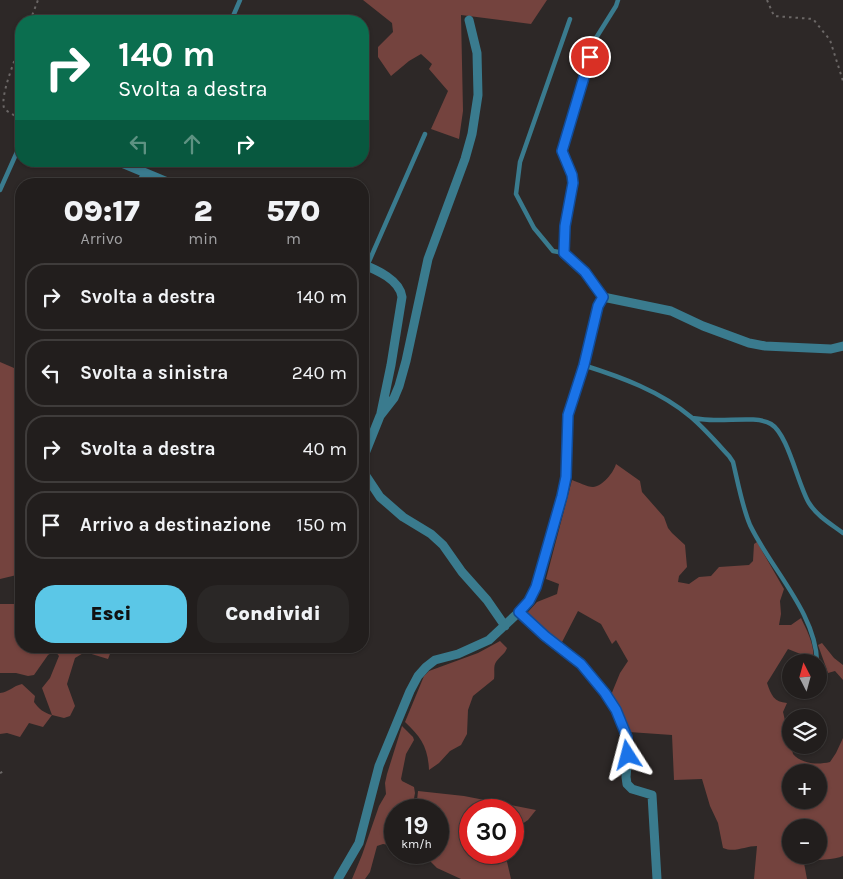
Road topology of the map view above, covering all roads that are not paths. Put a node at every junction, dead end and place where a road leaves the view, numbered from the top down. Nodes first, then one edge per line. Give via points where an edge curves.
1 (240, 0) edge
2 (618, 0) edge
3 (234, 15) edge
4 (570, 18) dead end
5 (469, 20) dead end
6 (425, 134) dead end
7 (15, 156) edge
8 (132, 167) edge
9 (144, 172) junction
10 (141, 178) edge
11 (158, 178) edge
12 (0, 190) edge
13 (564, 253) junction
14 (369, 256) edge
15 (369, 267) edge
16 (603, 297) junction
17 (843, 346) edge
18 (584, 365) junction
19 (380, 416) junction
20 (692, 418) junction
21 (369, 444) edge
22 (369, 480) edge
23 (843, 533) edge
24 (519, 612) junction
25 (505, 626) junction
26 (816, 654) edge
27 (338, 879) edge
28 (657, 879) edge

1 - 3 lane
2 - 13 lane via 596,38 562,151 573,183
4 - 13 lane via 520,162 516,194 534,228 553,251
5 - 19 street via 477,53 478,95 472,134 428,260 399,386
6 - 14 lane
7 - 12 lane
8 - 9 street
9 - 10 lane
9 - 11 street
13 - 16 lane via 585,272
15 - 19 street via 390,279 401,291 402,298
16 - 17 street via 671,311 750,343 831,349
16 - 18 street
18 - 20 lane via 618,376 666,399
18 - 24 street via 568,415 566,477 562,496 536,587
19 - 21 street
20 - 23 lane via 754,420 770,424 786,447 809,503 821,517
20 - 26 lane via 733,462 750,524 812,633
22 - 25 street via 380,497 443,545
24 - 25 street
24 - 28 street via 581,664 616,710 627,737 627,784 652,796
25 - 27 street via 489,640 436,660 418,676 379,766 359,844

